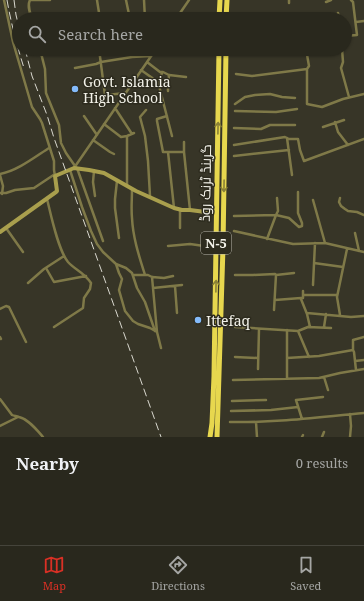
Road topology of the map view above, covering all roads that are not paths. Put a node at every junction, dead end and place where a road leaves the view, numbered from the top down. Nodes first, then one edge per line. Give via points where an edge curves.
1 (4, 0) edge
2 (30, 0) edge
3 (50, 0) edge
4 (97, 0) edge
5 (126, 0) edge
6 (144, 0) edge
7 (189, 0) edge
8 (220, 0) edge
9 (227, 0) edge
10 (331, 0) edge
11 (351, 0) edge
12 (326, 2) dead end
13 (30, 12) edge
14 (99, 12) edge
15 (129, 12) edge
16 (145, 12) edge
17 (181, 12) edge
18 (219, 12) edge
19 (226, 12) edge
20 (364, 20) edge
21 (356, 22) junction
22 (352, 35) edge
23 (12, 37) edge
24 (17, 56) edge
25 (42, 56) edge
26 (100, 56) edge
27 (151, 56) joint
28 (219, 56) edge
29 (226, 56) edge
30 (307, 56) edge
31 (343, 56) edge
32 (100, 62) junction
33 (147, 62) junction
34 (75, 68) dead end
35 (307, 69) junction
36 (141, 70) junction
37 (163, 72) junction
38 (236, 74) dead end
39 (169, 75) junction
40 (186, 77) dead end
41 (158, 82) junction
42 (168, 91) dead end
43 (125, 93) junction
44 (364, 94) edge
45 (349, 97) junction
46 (295, 98) dead end
47 (235, 104) dead end
48 (115, 108) junction
49 (297, 109) dead end
50 (146, 110) dead end
51 (235, 112) dead end
52 (84, 116) dead end
53 (167, 116) junction
54 (344, 120) dead end
55 (335, 122) junction
56 (104, 124) junction
57 (295, 125) dead end
58 (323, 127) dead end
59 (234, 128) dead end
60 (97, 135) junction
61 (127, 136) junction
62 (172, 136) dead end
63 (287, 138) junction
64 (364, 139) edge
65 (94, 140) junction
66 (184, 142) dead end
67 (348, 145) junction
68 (234, 146) dead end
69 (49, 148) junction
70 (289, 150) junction
71 (168, 152) junction
72 (184, 152) junction
73 (114, 154) dead end
74 (234, 156) dead end
75 (74, 168) junction
76 (94, 170) junction
77 (0, 175) edge
78 (55, 175) junction
79 (292, 175) dead end
80 (117, 180) junction
81 (127, 185) junction
82 (132, 188) junction
83 (298, 192) dead end
84 (1, 193) edge
85 (95, 196) dead end
86 (150, 196) junction
87 (277, 198) dead end
88 (340, 198) dead end
89 (46, 199) junction
90 (313, 200) dead end
91 (174, 208) junction
92 (180, 209) junction
93 (190, 210) junction
94 (213, 213) dead end
95 (276, 214) junction
96 (364, 215) edge
97 (234, 216) dead end
98 (6, 228) junction
99 (180, 228) dead end
100 (234, 231) dead end
101 (0, 232) edge
102 (355, 233) dead end
103 (119, 238) dead end
104 (268, 239) junction
105 (103, 241) dead end
106 (315, 243) junction
107 (325, 243) junction
108 (168, 246) dead end
109 (214, 247) junction
110 (223, 247) junction
111 (347, 249) junction
112 (358, 251) junction
113 (23, 252) dead end
114 (364, 252) edge
115 (64, 256) junction
116 (314, 263) junction
117 (116, 264) junction
118 (343, 267) junction
119 (46, 268) junction
120 (294, 273) dead end
121 (276, 274) junction
122 (145, 275) junction
123 (235, 275) dead end
124 (87, 276) junction
125 (133, 276) junction
126 (172, 276) dead end
127 (152, 277) junction
128 (28, 283) dead end
129 (182, 285) dead end
130 (313, 285) dead end
131 (175, 286) junction
132 (153, 288) junction
133 (302, 295) junction
134 (337, 295) junction
135 (275, 300) junction
136 (0, 309) edge
137 (274, 310) dead end
138 (177, 313) dead end
139 (307, 313) junction
140 (326, 314) junction
141 (340, 315) junction
142 (364, 316) edge
143 (54, 327) dead end
144 (235, 327) dead end
145 (310, 327) junction
146 (324, 327) junction
147 (331, 328) dead end
148 (259, 329) junction
149 (287, 330) junction
150 (298, 331) junction
151 (156, 332) junction
152 (364, 337) edge
153 (26, 342) dead end
154 (161, 348) dead end
155 (352, 350) junction
156 (235, 357) dead end
157 (309, 357) junction
158 (258, 358) junction
159 (287, 358) junction
160 (364, 360) edge
161 (355, 361) junction
162 (364, 369) edge
163 (258, 370) dead end
164 (356, 370) junction
165 (324, 377) junction
166 (287, 378) junction
167 (234, 380) dead end
168 (328, 390) dead end
169 (323, 397) dead end
170 (0, 399) edge
171 (266, 400) dead end
172 (232, 401) dead end
173 (298, 407) junction
174 (231, 411) dead end
175 (364, 413) edge
176 (350, 414) junction
177 (19, 416) junction
178 (302, 419) junction
179 (230, 422) dead end
180 (256, 422) junction
181 (0, 426) edge
182 (324, 432) dead end
183 (43, 437) edge
184 (210, 437) edge
185 (217, 437) edge
186 (257, 437) edge
187 (322, 437) edge
188 (350, 437) edge

1 - 23 street
2 - 3 street
2 - 13 street
4 - 14 street
5 - 15 street
6 - 16 street
7 - 17 street
8 - 18 highway
9 - 19 highway
10 - 12 street
11 - 21 street
20 - 21 street
21 - 22 street via 357,35
24 - 69 street via 32,107 40,119
25 - 75 street via 46,93 59,125 61,143
26 - 32 street
27 - 32 street
27 - 33 street
109 -> 28 highway, گرینڈ ٹرنک روڈ / N-5
29 -> 110 highway, گرینڈ ٹرنک روڈ / N-5
30 - 35 street
31 - 45 street via 341,68
32 - 34 street
32 - 43 street via 105,95
33 - 36 street
33 - 37 street
35 - 38 street via 252,76
35 - 45 street via 307,104 322,107
36 - 41 street
36 - 43 street
37 - 39 street
37 - 41 street
39 - 40 street
39 - 42 street
41 - 53 street
43 - 48 street
44 - 45 street
46 - 47 street via 270,94 255,95 245,97
48 - 56 street
48 - 61 street via 133,134
49 - 51 street
50 - 86 street via 140,117 145,136
52 - 60 street
53 - 62 street
53 - 71 street via 157,121 162,151
54 - 55 street
55 - 58 street
55 - 67 street via 338,132
56 - 60 street
56 - 61 street via 121,137
57 - 59 street via 270,125 260,129
60 - 65 street
61 - 81 street
63 - 67 street via 298,139 304,162
63 - 68 street
63 - 70 street
64 - 67 street
65 - 73 street
65 - 75 street
66 - 72 street
69 - 77 street
69 - 78 street via 54,161
70 - 74 street
70 - 79 street
71 - 72 street
71 - 91 street
72 - 93 street
75 - 76 street
75 - 78 street
75 - 105 street
75 - 117 street via 82,208 90,231 103,252
76 - 80 street
76 - 85 street
77 - 84 street via 3,186
78 - 84 street via 34,188
78 - 89 street via 57,191
80 - 81 street
80 - 103 street via 115,208
81 - 82 street
82 - 86 street
82 - 122 street via 134,235
83 - 95 street via 301,227 289,218
86 - 91 street
87 - 95 street
88 - 96 street via 339,202 345,209
89 - 98 street
89 - 115 street
90 - 107 street
91 - 92 street
92 - 93 street
92 - 99 street
93 - 94 street
95 - 97 street
95 - 104 street
98 - 101 street
98 - 113 street
100 - 104 street
102 - 112 street
104 - 106 street via 293,244
106 - 107 street
106 - 116 street
107 - 111 street
108 - 109 street via 190,244
109 - 110 highway
184 -> 109 highway, گرینڈ ٹرنک روڈ / N-5 via 213,401
110 - 185 highway, گرینڈ ٹرنک روڈ / N-5
111 - 112 street
111 - 118 street
112 - 114 street
115 - 119 street
115 - 124 street
116 - 118 street
116 - 130 street
117 - 125 street via 129,269
117 - 151 street via 122,279 119,290 128,315 136,323
118 - 134 street
119 - 124 street via 54,282
119 - 128 street
120 - 121 street
121 - 123 street
121 - 135 street
122 - 125 street
122 - 127 street
124 - 143 street via 91,283 84,298 83,308
125 - 151 street
126 - 127 street
127 - 132 street
129 - 131 street
131 - 132 street
131 - 138 street
132 - 151 street
133 - 134 street
133 - 135 street
133 - 139 street
134 - 141 street
135 - 137 street
136 - 153 street via 9,307
139 - 140 street
139 - 145 street
140 - 141 street
140 - 146 street
141 - 142 street
144 - 148 street
145 - 146 street
145 - 150 street
146 - 147 street
148 - 149 street
148 - 158 street
149 - 150 street
149 - 159 street
150 - 157 street
151 - 154 street
152 - 155 street via 354,340
155 - 157 street
155 - 161 street
156 - 158 street
157 - 159 street
158 - 163 street
159 - 166 street
160 - 161 street
161 - 164 street
162 - 164 street
164 - 165 street
165 - 166 street
165 - 168 street
166 - 167 street
169 - 173 street via 296,400
170 - 177 street via 12,414
171 - 172 street
173 - 174 street
173 - 178 street
175 - 176 street
176 - 178 street
176 - 188 street
177 - 181 street
177 - 183 street
178 - 180 street
179 - 180 street
180 - 186 street
182 - 187 street

